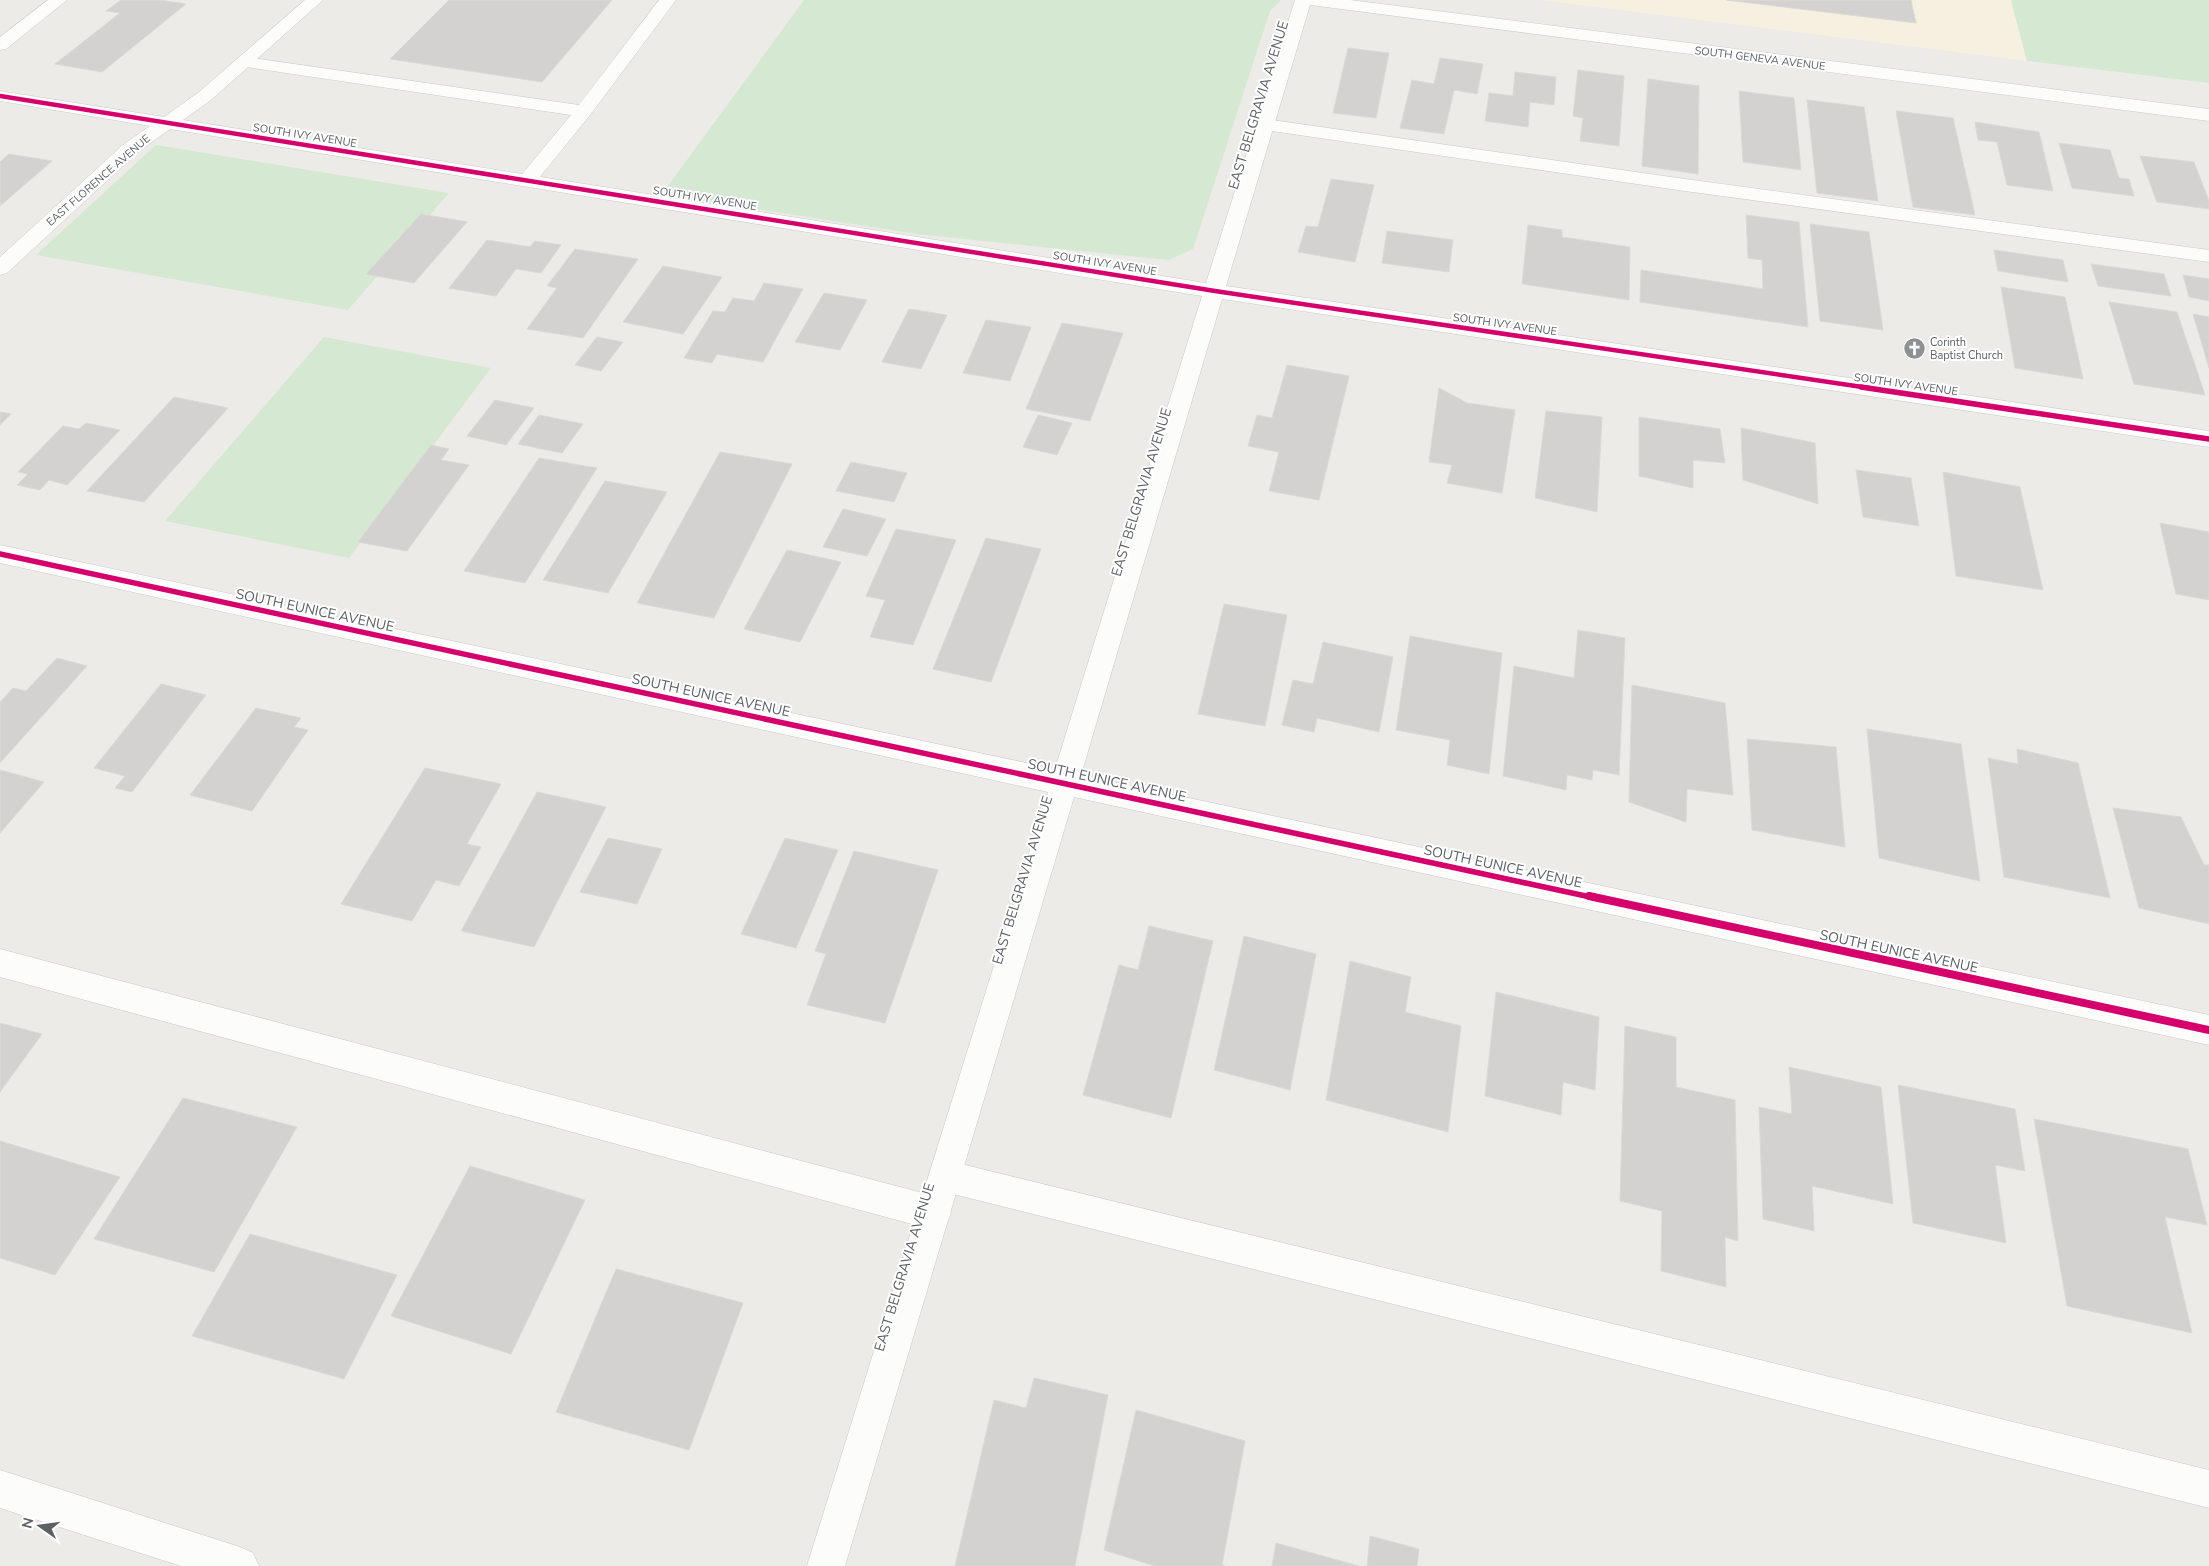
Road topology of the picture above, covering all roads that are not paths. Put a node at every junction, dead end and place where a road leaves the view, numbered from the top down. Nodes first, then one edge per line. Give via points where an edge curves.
1 (59, 0) edge
2 (315, 0) edge
3 (668, 0) edge
4 (1303, 0) edge
5 (1310, 0) edge
6 (0, 45) edge
7 (246, 62) junction
8 (0, 96) edge
9 (584, 111) junction
10 (2209, 115) edge
11 (165, 123) junction
12 (1265, 125) junction
13 (528, 180) junction
14 (2209, 256) edge
15 (0, 268) edge
16 (1215, 291) junction
17 (2209, 439) edge
18 (0, 554) edge
19 (1065, 784) junction
20 (0, 963) edge
21 (2209, 1030) edge
22 (945, 1176) junction
23 (934, 1213) junction
24 (0, 1489) edge
25 (2209, 1489) edge
26 (240, 1566) edge
27 (826, 1566) edge

1 - 6 street
2 - 7 street, EAST FLORENCE AVENUE
3 - 9 street
4 - 12 street, EAST BELGRAVIA AVENUE
5 - 10 street, SOUTH GENEVA AVENUE
7 - 9 street
7 - 11 street, EAST FLORENCE AVENUE
8 - 11 street, SOUTH IVY AVENUE
9 - 13 street
11 - 13 street, SOUTH IVY AVENUE
11 - 15 street, EAST FLORENCE AVENUE via 132,148
12 - 14 street
12 - 16 street, EAST BELGRAVIA AVENUE
13 - 16 street, SOUTH IVY AVENUE
16 - 17 street, SOUTH IVY AVENUE
16 - 19 street, EAST BELGRAVIA AVENUE
18 - 19 street, SOUTH EUNICE AVENUE
19 - 21 street, SOUTH EUNICE AVENUE
19 - 22 street, EAST BELGRAVIA AVENUE
20 - 23 street
22 - 23 street, EAST BELGRAVIA AVENUE
22 - 25 street
23 - 27 street, EAST BELGRAVIA AVENUE
24 - 26 street

